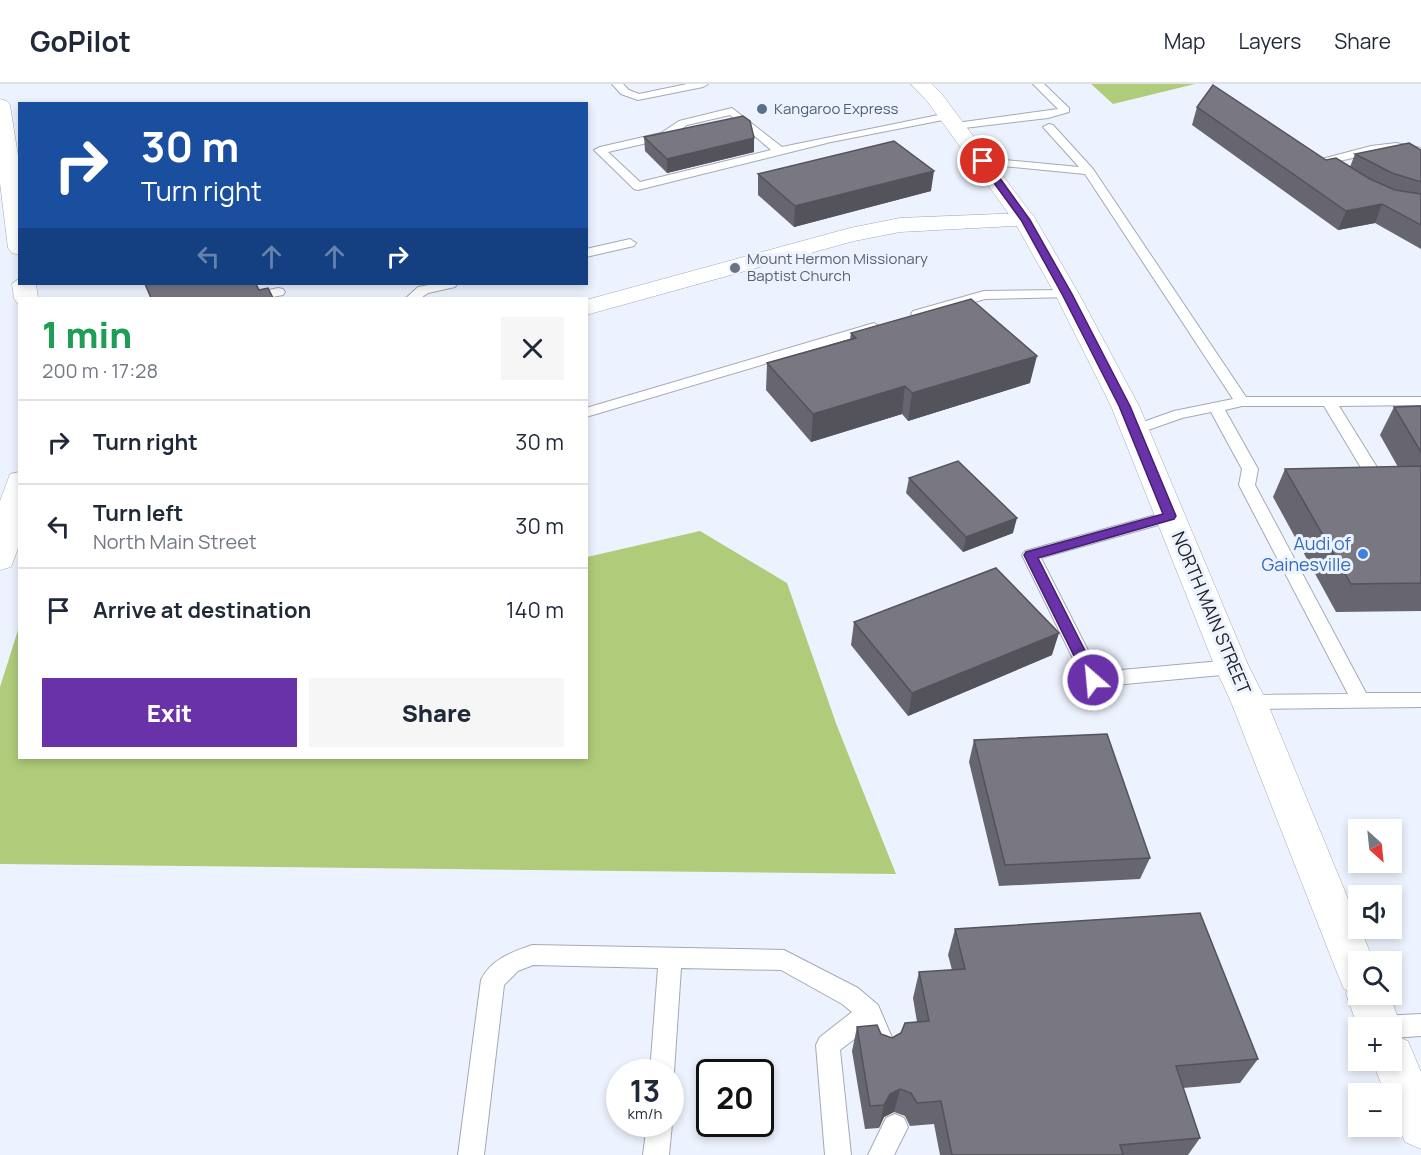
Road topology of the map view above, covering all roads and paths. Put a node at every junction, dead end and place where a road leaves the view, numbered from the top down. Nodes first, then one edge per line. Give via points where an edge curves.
1 (617, 84) edge
2 (703, 84) edge
3 (921, 84) edge
4 (1038, 84) edge
5 (0, 105) edge
6 (952, 121) junction
7 (1049, 127) dead end
8 (2, 140) edge
9 (780, 151) junction
10 (1421, 151) edge
11 (983, 161) junction
12 (1089, 171) junction
13 (1337, 173) edge
14 (1025, 220) junction
15 (18, 236) edge
16 (630, 243) dead end
17 (588, 253) edge
18 (446, 285) edge
19 (278, 292) dead end
20 (1067, 294) junction
21 (256, 297) edge
22 (414, 297) edge
23 (588, 307) edge
24 (1328, 400) junction
25 (1421, 401) edge
26 (1242, 402) junction
27 (1215, 407) junction
28 (588, 412) edge
29 (1134, 430) junction
30 (1375, 477) edge
31 (18, 489) edge
32 (1170, 516) junction
33 (0, 560) edge
34 (1232, 667) junction
35 (1421, 700) edge
36 (1361, 701) junction
37 (1249, 702) junction
38 (1349, 951) edge
39 (670, 957) junction
40 (870, 1013) junction
41 (1421, 1025) edge
42 (1402, 1026) edge
43 (885, 1048) edge
44 (663, 1059) edge
45 (1398, 1071) edge
46 (1421, 1126) edge
47 (895, 1127) edge
48 (657, 1137) edge
49 (471, 1155) edge
50 (656, 1155) edge
51 (838, 1155) edge
52 (881, 1155) edge

1 - 2 lane via 638,97
3 - 6 main road, NORTH MAIN STREET
4 - 6 lane via 1065,110 1048,116
5 - 8 main road
6 - 9 lane via 899,124
6 - 11 main road, NORTH MAIN STREET
7 - 12 lane
8 - 15 main road
9 - 9 lane via 638,186 600,150 665,136 683,123 732,111
10 - 13 lane via 1381,146 1317,159
11 - 12 lane
11 - 14 main road, NORTH MAIN STREET
12 - 26 lane
14 - 20 main road, NORTH MAIN STREET
14 - 23 main road via 900,225 850,235
16 - 17 lane
18 - 22 lane via 423,290
19 - 21 lane
20 - 28 lane via 984,296
20 - 29 main road, NORTH MAIN STREET
24 - 25 lane
24 - 26 lane
24 - 30 lane
26 - 27 lane
27 - 29 lane via 1179,414
27 - 36 lane via 1250,469 1247,485
29 - 32 main road, NORTH MAIN STREET
31 - 33 main road
32 - 34 main road, NORTH MAIN STREET
32 - 34 lane via 1030,555 1093,680
34 - 37 main road, NORTH MAIN STREET
35 - 36 lane
36 - 37 lane
37 - 38 main road, NORTH MAIN STREET
39 - 40 lane via 784,960 850,996
39 - 44 lane
39 - 49 lane via 532,954 510,964 493,980
40 - 43 lane
40 - 51 lane via 828,1045
41 - 42 lane
45 - 46 main road
47 - 52 lane
48 - 50 lane

